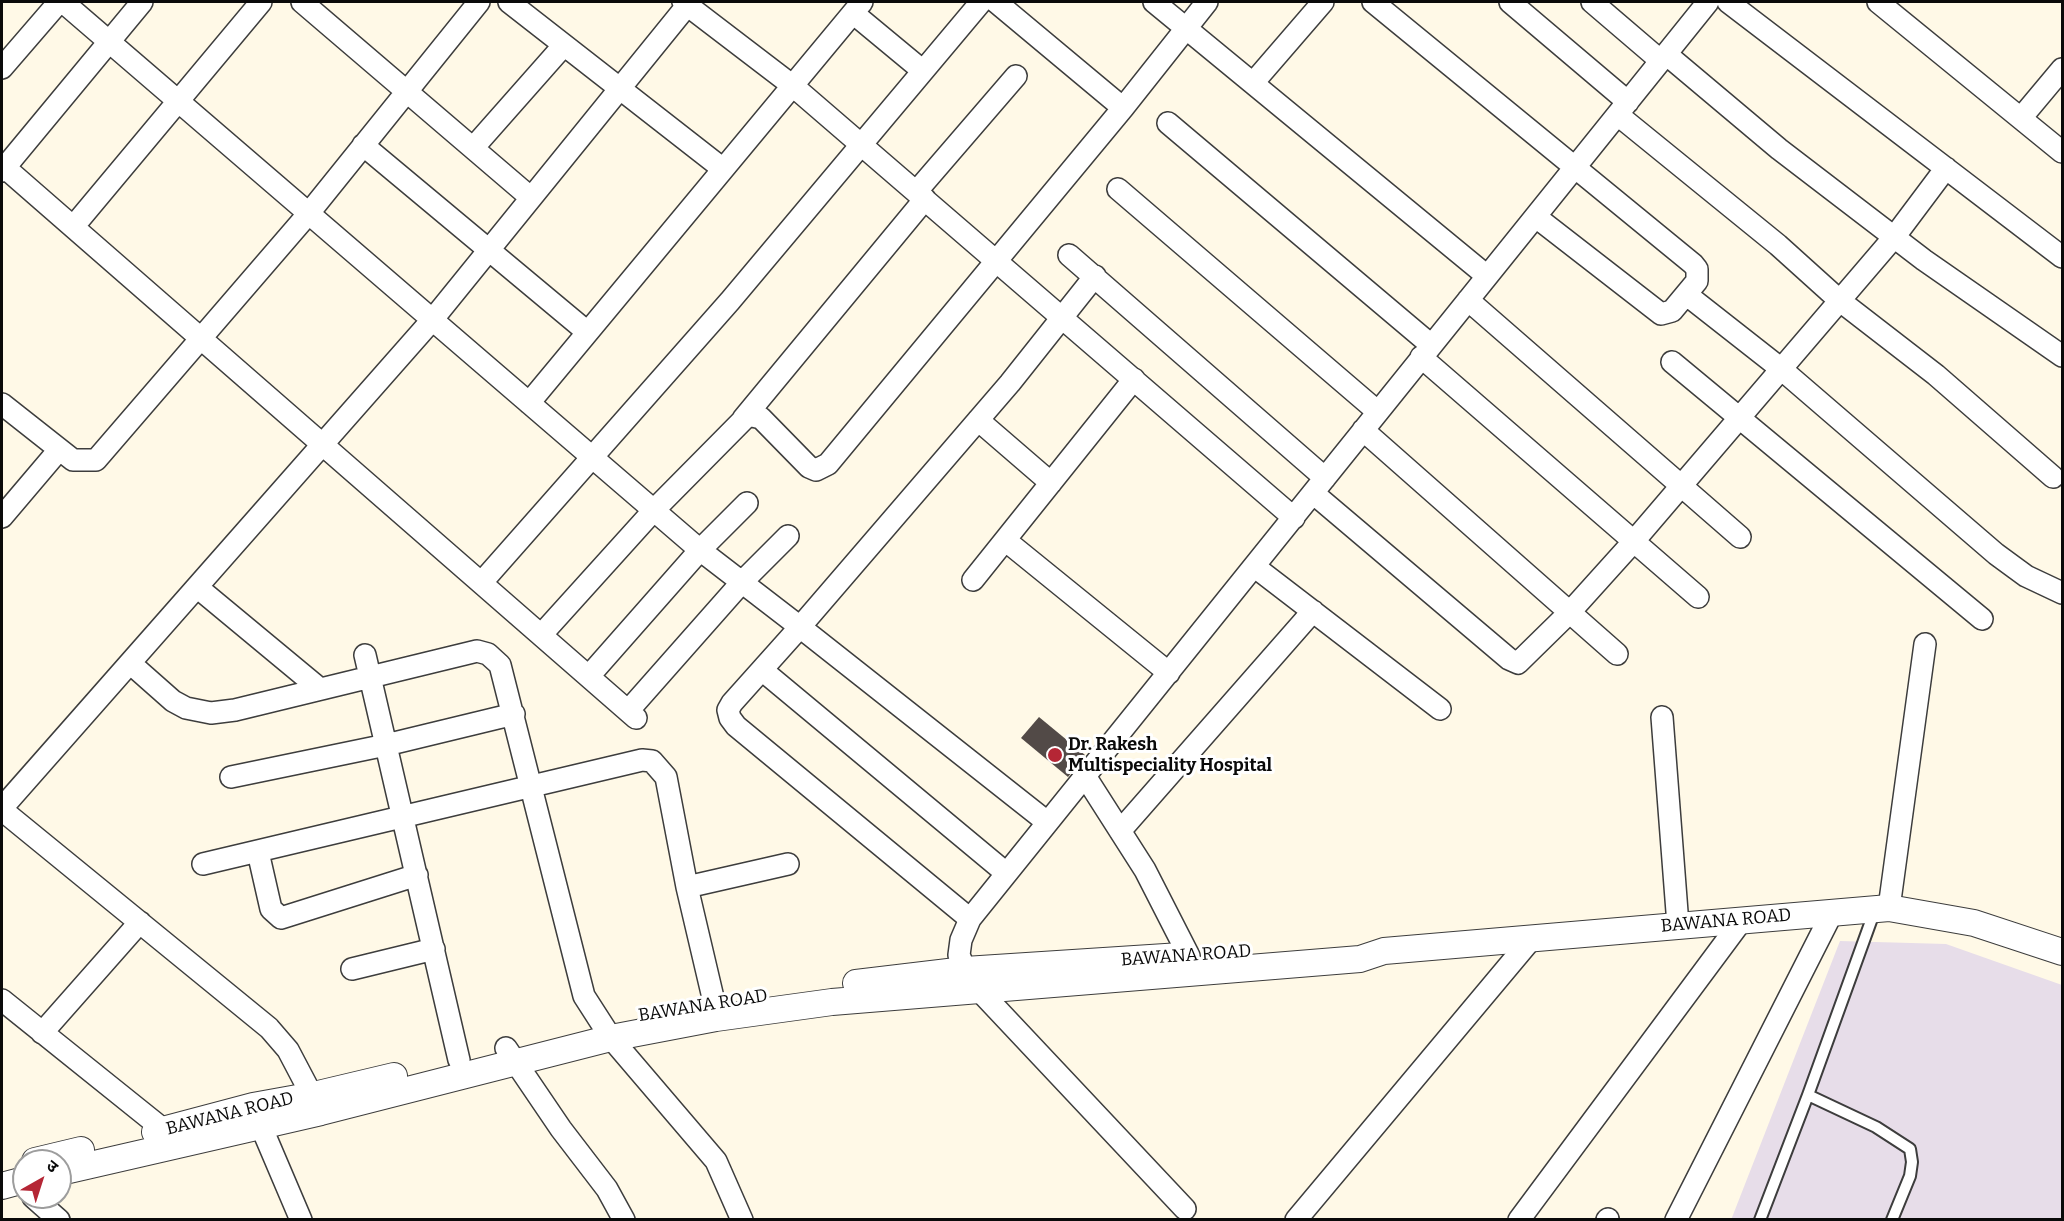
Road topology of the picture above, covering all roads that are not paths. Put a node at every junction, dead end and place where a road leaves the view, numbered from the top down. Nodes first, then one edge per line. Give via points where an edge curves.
1 (61, 2) edge
2 (142, 2) edge
3 (261, 2) edge
4 (302, 2) edge
5 (479, 2) edge
6 (509, 2) edge
7 (981, 2) edge
8 (996, 2) edge
9 (1154, 2) edge
10 (1207, 2) edge
11 (1323, 2) edge
12 (1373, 2) edge
13 (1510, 2) edge
14 (1592, 2) edge
15 (1708, 2) edge
16 (1728, 2) edge
17 (1878, 2) edge
18 (687, 3) edge
19 (858, 7) edge
20 (1186, 28) junction
21 (109, 41) junction
22 (564, 45) junction
23 (1663, 58) junction
24 (2, 68) edge
25 (2062, 69) edge
26 (923, 71) junction
27 (1016, 76) dead end
28 (1253, 83) junction
29 (793, 86) junction
30 (618, 88) junction
31 (406, 91) junction
32 (179, 101) junction
33 (1123, 108) junction
34 (1623, 109) junction
35 (2021, 118) junction
36 (1168, 123) dead end
37 (363, 145) junction
38 (862, 145) junction
39 (473, 148) junction
40 (2062, 152) edge
41 (1575, 167) junction
42 (3, 168) edge
43 (1947, 168) junction
44 (723, 169) junction
45 (1118, 189) dead end
46 (920, 196) junction
47 (530, 197) junction
48 (309, 213) junction
49 (1536, 218) junction
50 (73, 227) junction
51 (1895, 236) junction
52 (488, 251) junction
53 (1069, 255) dead end
54 (2062, 257) edge
55 (996, 260) junction
56 (1095, 276) junction
57 (1488, 276) junction
58 (1687, 295) junction
59 (1468, 300) junction
60 (1839, 300) junction
61 (1063, 317) junction
62 (433, 319) junction
63 (586, 331) junction
64 (201, 338) junction
65 (1426, 351) junction
66 (2062, 356) edge
67 (1672, 362) dead end
68 (1780, 368) junction
69 (1134, 379) junction
70 (529, 402) junction
71 (2, 404) edge
72 (1378, 412) junction
73 (1740, 416) junction
74 (743, 420) junction
75 (978, 420) junction
76 (1363, 430) junction
77 (324, 445) junction
78 (58, 451) junction
79 (593, 458) junction
80 (2053, 477) dead end
81 (1051, 483) junction
82 (1319, 485) junction
83 (1680, 485) junction
84 (747, 503) dead end
85 (654, 510) junction
86 (2, 517) edge
87 (1294, 518) junction
88 (788, 536) dead end
89 (1740, 537) dead end
90 (1005, 540) junction
91 (1634, 541) junction
92 (700, 550) junction
93 (1255, 567) junction
94 (973, 580) dead end
95 (482, 582) junction
96 (742, 582) junction
97 (197, 587) junction
98 (2062, 593) edge
99 (1698, 597) dead end
100 (1313, 611) junction
101 (1570, 612) junction
102 (1982, 619) dead end
103 (800, 627) junction
104 (542, 634) junction
105 (1925, 644) dead end
106 (1617, 654) dead end
107 (365, 655) dead end
108 (130, 663) junction
109 (762, 670) junction
110 (1169, 673) junction
111 (370, 676) junction
112 (589, 676) junction
113 (320, 689) junction
114 (1440, 709) dead end
115 (514, 714) junction
116 (1662, 717) dead end
117 (386, 745) junction
118 (1085, 776) junction
119 (231, 777) dead end
120 (532, 786) junction
121 (2, 809) edge
122 (404, 818) junction
123 (1047, 822) junction
124 (1120, 831) junction
125 (258, 852) junction
126 (203, 864) dead end
127 (788, 864) dead end
128 (1006, 873) junction
129 (417, 875) junction
130 (687, 887) junction
131 (1882, 909) junction
132 (1832, 913) junction
133 (970, 919) junction
134 (1742, 920) junction
135 (140, 922) junction
136 (1678, 925) junction
137 (1533, 937) junction
138 (434, 949) junction
139 (1384, 951) junction
140 (2062, 952) edge
141 (1189, 956) junction
142 (352, 969) dead end
143 (971, 980) junction
144 (909, 986) junction
145 (2, 1000) edge
146 (714, 1002) junction
147 (606, 1031) junction
148 (42, 1033) junction
149 (510, 1054) junction
150 (459, 1060) junction
151 (1808, 1095) junction
152 (317, 1104) junction
153 (257, 1115) junction
154 (164, 1130) junction
155 (72, 1152) edge
156 (72, 1169) edge
157 (47, 1209) edge
158 (1185, 1209) dead end
159 (59, 1220) edge
160 (301, 1220) edge
161 (624, 1220) edge
162 (742, 1220) edge
163 (1296, 1220) edge
164 (1519, 1220) edge
165 (1676, 1220) edge
166 (1760, 1220) edge
167 (1892, 1220) edge

1 - 21 street
1 - 24 street
2 - 21 street
3 - 32 street
4 - 31 street
5 - 31 street
6 - 22 street
7 - 26 street
8 - 33 street
9 - 20 street
10 - 20 street
11 - 28 street
12 - 41 street
13 - 34 street
14 - 23 street
15 - 23 street
16 - 43 street
17 - 35 street
18 - 29 street
18 - 30 street
19 - 26 street
19 - 29 street
20 - 28 street
20 - 33 street
21 - 32 street
21 - 42 street
22 - 30 street
22 - 39 street
23 - 34 street
23 - 51 street
25 - 35 street
26 - 38 street
27 - 46 street
28 - 57 street
29 - 38 street
29 - 44 street
30 - 44 street
30 - 47 street
31 - 37 street
31 - 39 street
32 - 48 street
32 - 50 street
33 - 55 street
34 - 41 street
34 - 60 street
35 - 40 street
36 - 65 street
37 - 48 street
37 - 52 street
38 - 46 street
38 - 79 street
39 - 47 street
41 - 49 street
41 - 58 street via 1697,269 1697,281
42 - 50 street
43 - 51 street
43 - 54 street
44 - 63 street
45 - 72 street
46 - 55 street
46 - 74 street
47 - 52 street
48 - 62 street
48 - 64 street
49 - 57 street
49 - 58 street via 1656,312 1668,313
50 - 64 street
51 - 60 street
51 - 66 street
52 - 62 street
52 - 63 street
53 - 56 street
55 - 61 street
55 - 74 street via 823,469 809,467 760,418 748,415
56 - 61 street
56 - 82 street
57 - 59 street
58 - 68 street
59 - 65 street
59 - 83 street
60 - 68 street
60 - 80 street via 1936,375
61 - 69 street
61 - 75 street
62 - 70 street
62 - 77 street
63 - 70 street
64 - 77 street
64 - 78 street via 96,460 73,460
65 - 72 street
65 - 91 street
67 - 73 street
68 - 73 street
68 - 98 street via 1996,554 2026,576
69 - 81 street
69 - 87 street
70 - 79 street
71 - 78 street
72 - 76 street
73 - 83 street
73 - 102 street
74 - 85 street
75 - 81 street
75 - 103 street
76 - 82 street
76 - 101 street
77 - 95 street
77 - 97 street
78 - 86 street
79 - 85 street
79 - 95 street
81 - 90 street
82 - 87 street
82 - 101 street via 1514,662 1522,660
83 - 89 street
83 - 91 street
84 - 92 street
85 - 92 street
85 - 104 street
87 - 93 street
88 - 96 street
90 - 94 street
90 - 110 street
91 - 99 street
91 - 101 street
92 - 96 street
92 - 112 street
93 - 100 street
93 - 110 street
95 - 104 street
96 - 103 street
96 - 112 street via 632,715
97 - 108 street
97 - 113 street
100 - 114 street
100 - 124 street
101 - 106 street
103 - 109 street
103 - 123 street
104 - 112 street
105 - 131 street
107 - 111 street
108 - 113 street via 173,701 211,713
108 - 121 street
109 - 128 street
109 - 133 street via 728,710 736,726
110 - 118 street
111 - 113 street
111 - 115 street via 471,652 488,654 500,665
111 - 117 street
115 - 117 street
115 - 120 street
116 - 136 street
117 - 119 street
117 - 122 street
118 - 123 street
118 - 124 street
120 - 122 street
120 - 130 street via 642,760 652,761 666,777
120 - 147 street via 584,996
121 - 135 street
122 - 125 street
122 - 129 street
123 - 128 street
124 - 141 street via 1145,870
125 - 126 street
125 - 129 street via 271,909 281,918
127 - 130 street
128 - 133 street
129 - 138 street
130 - 146 street
131 - 132 street, BAWANA ROAD
131 - 140 street, BAWANA ROAD via 1974,923
131 - 151 lane
132 - 134 street, BAWANA ROAD
132 - 165 street
133 - 143 street via 959,955
134 - 136 street, BAWANA ROAD
134 - 164 street
135 - 148 street
135 - 152 street via 280,1038
136 - 137 street, BAWANA ROAD
137 - 139 street, BAWANA ROAD
137 - 163 street
138 - 142 street
138 - 150 street
139 - 141 street, BAWANA ROAD via 1356,944
139 - 143 street, BAWANA ROAD via 1360,959
141 - 143 street, BAWANA ROAD
143 - 144 street, BAWANA ROAD
143 - 158 street
144 - 146 street, BAWANA ROAD
144 - 147 street, BAWANA ROAD via 832,1002
145 - 148 street
146 - 147 street, BAWANA ROAD
147 - 149 street, BAWANA ROAD
147 - 162 street via 716,1161
148 - 154 street
149 - 150 street, BAWANA ROAD
149 - 152 street, BAWANA ROAD
149 - 161 street via 607,1189
150 - 152 street, BAWANA ROAD
151 - 166 lane
151 - 167 lane via 1876,1127 1910,1149 1910,1176
152 - 153 street, BAWANA ROAD
153 - 154 street, BAWANA ROAD
153 - 156 street, BAWANA ROAD
153 - 160 street
154 - 155 street, BAWANA ROAD
157 - 159 street

